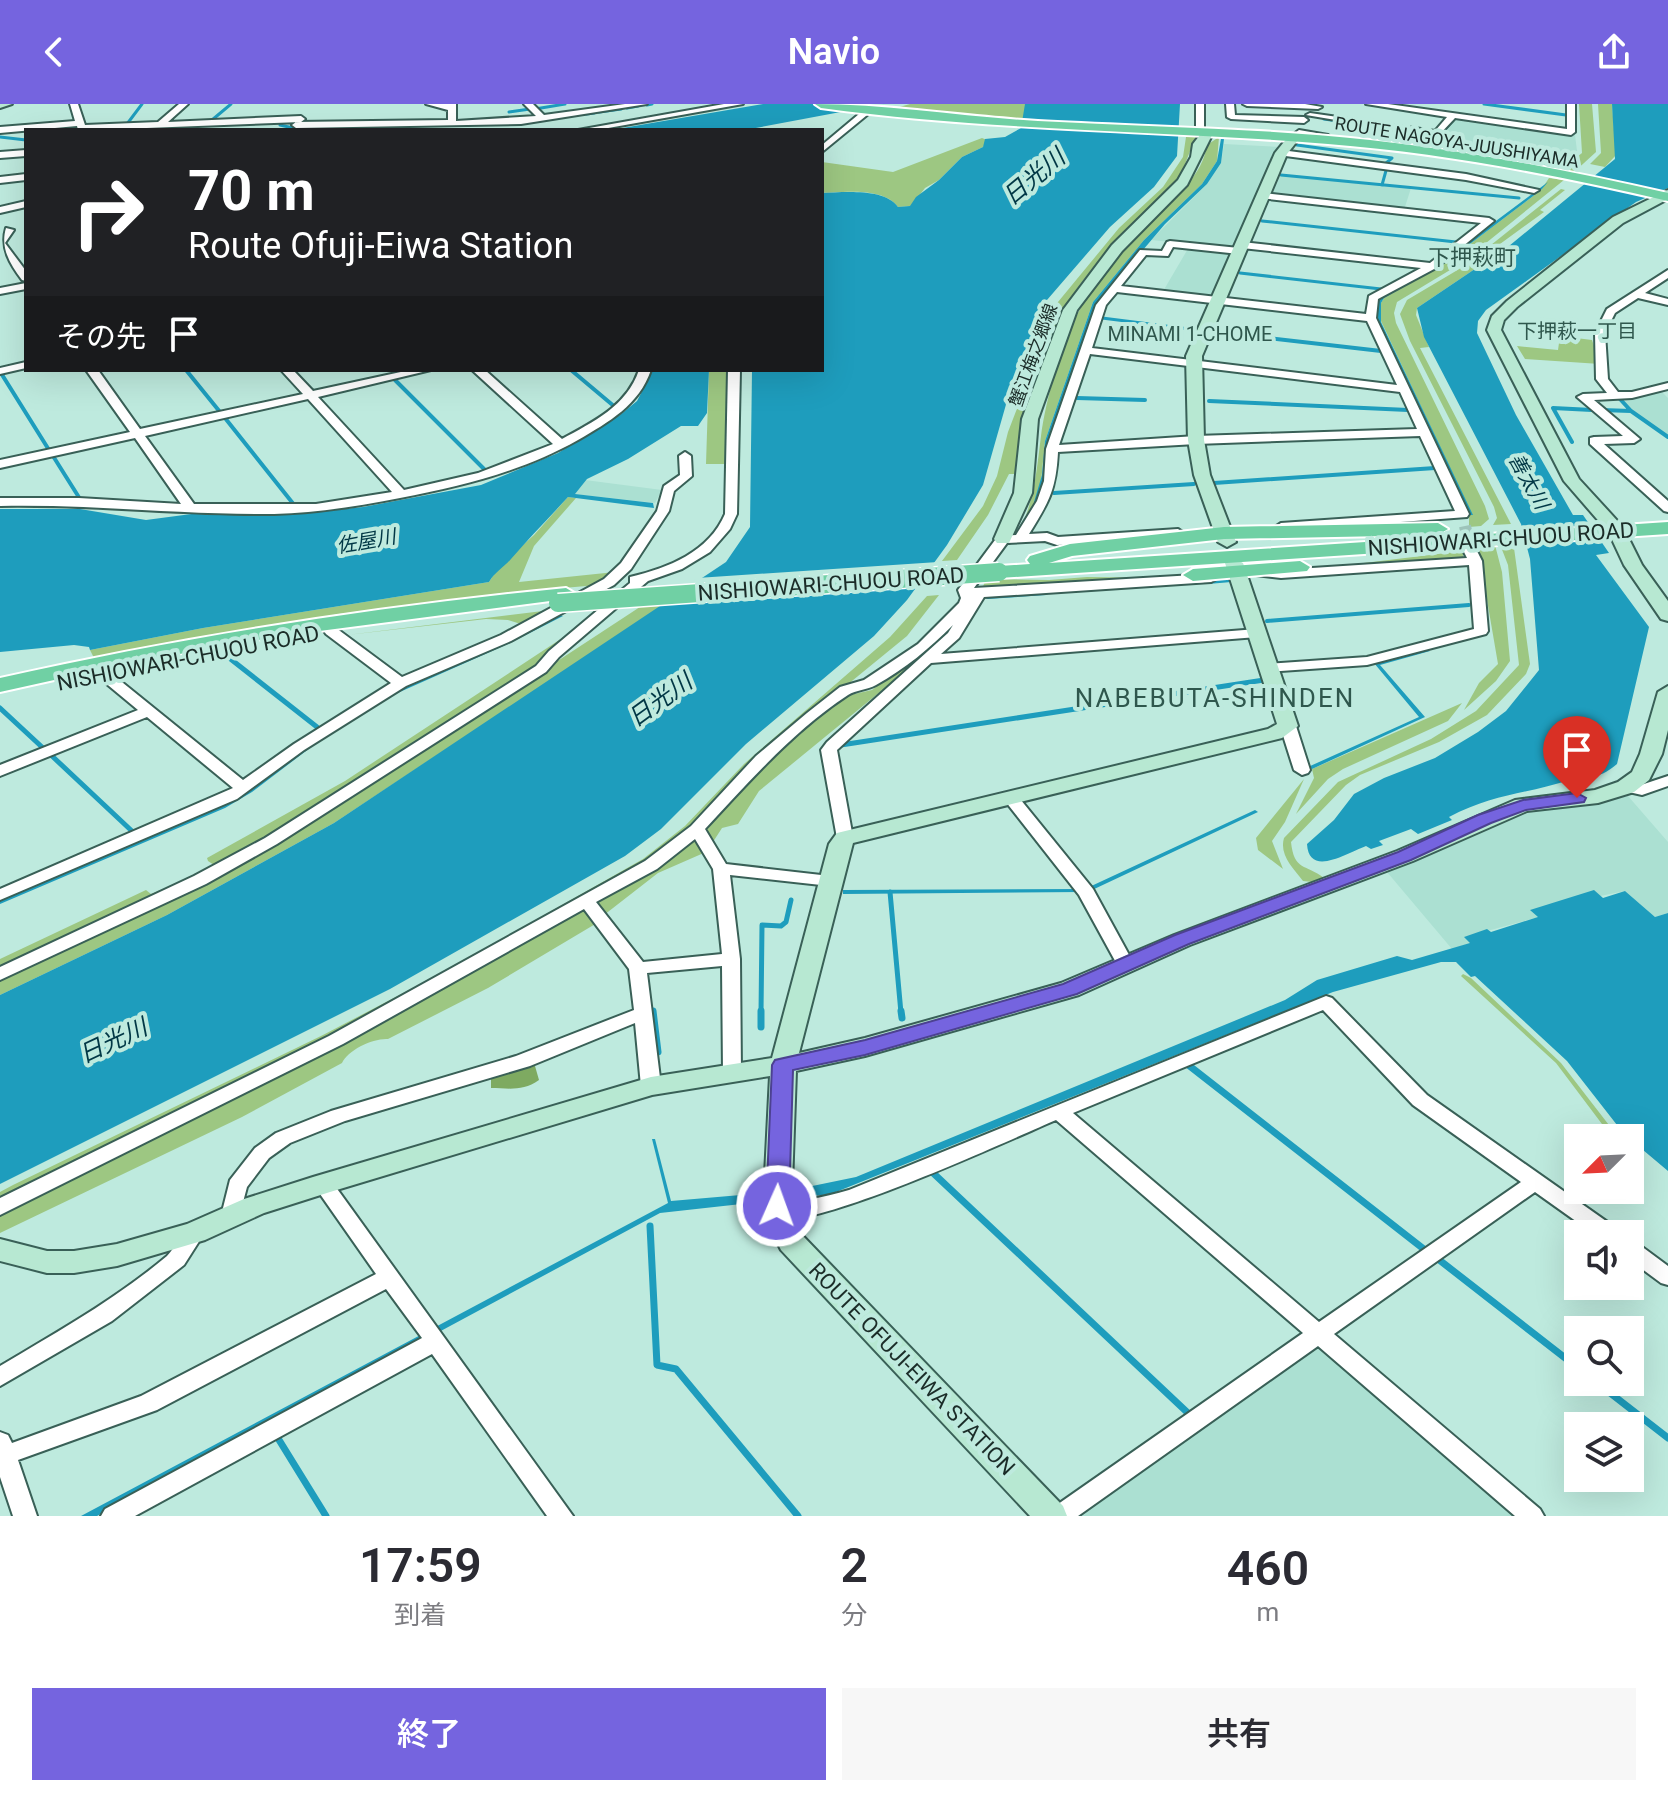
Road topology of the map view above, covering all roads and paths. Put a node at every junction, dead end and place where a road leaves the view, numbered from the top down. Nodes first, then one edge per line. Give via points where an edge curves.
1 (6, 104) edge
2 (74, 104) edge
3 (184, 104) edge
4 (430, 104) edge
5 (528, 104) edge
6 (584, 104) edge
7 (643, 104) edge
8 (739, 104) edge
9 (821, 104) edge
10 (1200, 104) edge
11 (1230, 104) edge
12 (1247, 104) edge
13 (1370, 104) edge
14 (1571, 104) edge
15 (0, 105) edge
16 (452, 106) edge
17 (868, 111) junction
18 (593, 112) junction
19 (1314, 113) edge
20 (1453, 116) junction
21 (1231, 117) junction
22 (542, 118) junction
23 (299, 121) edge
24 (452, 122) junction
25 (162, 123) junction
26 (219, 126) edge
27 (81, 127) edge
28 (54, 128) edge
29 (594, 128) edge
30 (24, 129) edge
31 (0, 130) edge
32 (1200, 133) junction
33 (1235, 134) junction
34 (1290, 140) junction
35 (824, 147) edge
36 (24, 153) edge
37 (0, 155) edge
38 (24, 177) edge
39 (0, 180) edge
40 (1534, 190) dead end
41 (1263, 196) junction
42 (1664, 196) edge
43 (24, 204) edge
44 (0, 210) edge
45 (9, 230) edge
46 (1241, 248) junction
47 (1432, 266) junction
48 (1668, 273) edge
49 (24, 275) edge
50 (24, 286) edge
51 (1113, 288) junction
52 (0, 291) edge
53 (1635, 294) junction
54 (1217, 300) junction
55 (1668, 302) edge
56 (1371, 318) junction
57 (1085, 350) junction
58 (1194, 363) junction
59 (24, 365) edge
60 (0, 371) edge
61 (93, 372) edge
62 (289, 372) edge
63 (416, 372) edge
64 (480, 372) edge
65 (644, 372) edge
66 (734, 372) edge
67 (1668, 386) edge
68 (1405, 389) junction
69 (1614, 394) junction
70 (310, 396) junction
71 (1425, 432) junction
72 (137, 434) junction
73 (1196, 440) junction
74 (561, 445) junction
75 (1052, 449) junction
76 (685, 456) dead end
77 (0, 464) edge
78 (401, 494) junction
79 (0, 502) edge
80 (190, 507) junction
81 (1668, 508) edge
82 (1668, 519) edge
83 (1606, 528) junction
84 (1668, 528) edge
85 (1225, 535) junction
86 (1471, 537) junction
87 (1020, 538) junction
88 (1003, 539) junction
89 (1031, 562) junction
90 (1236, 568) junction
91 (1004, 569) junction
92 (643, 579) junction
93 (609, 582) junction
94 (972, 592) junction
95 (561, 602) junction
96 (605, 611) junction
97 (1668, 615) edge
98 (331, 631) junction
99 (1257, 633) junction
100 (931, 659) junction
101 (1268, 668) junction
102 (102, 673) junction
103 (401, 683) junction
104 (0, 685) edge
105 (0, 695) edge
106 (1667, 700) edge
107 (148, 711) junction
108 (1288, 726) junction
109 (1302, 770) dead end
110 (0, 771) edge
111 (1668, 781) edge
112 (1626, 787) junction
113 (244, 789) junction
114 (1010, 797) junction
115 (697, 829) junction
116 (845, 838) junction
117 (721, 869) junction
118 (830, 881) junction
119 (0, 895) edge
120 (587, 902) junction
121 (731, 959) junction
122 (1125, 964) junction
123 (638, 968) junction
124 (0, 974) edge
125 (643, 1013) junction
126 (783, 1065) junction
127 (732, 1072) junction
128 (651, 1086) junction
129 (1060, 1113) junction
130 (1536, 1181) junction
131 (323, 1184) junction
132 (777, 1203) junction
133 (0, 1207) edge
134 (231, 1216) junction
135 (1590, 1220) edge
136 (195, 1232) junction
137 (0, 1250) edge
138 (1644, 1259) edge
139 (390, 1277) junction
140 (1668, 1277) edge
141 (1319, 1334) junction
142 (432, 1336) junction
143 (0, 1377) edge
144 (2, 1449) edge
145 (25, 1516) edge
146 (113, 1516) edge
147 (561, 1516) edge
148 (1051, 1516) edge
149 (1059, 1516) edge
150 (1532, 1516) edge

1 - 15 main road
2 - 27 street
3 - 25 street
4 - 16 street
5 - 22 street
6 - 18 street
7 - 18 street
8 - 29 street
9 - 17 main road, ROUTE NAGOYA-JUUSHIYAMA
10 - 32 street
11 - 21 street
12 - 19 street
13 - 20 street
14 - 20 street via 1571,132
16 - 24 street
17 - 32 main road, ROUTE NAGOYA-JUUSHIYAMA
17 - 35 street
18 - 22 street
19 - 20 street via 1437,134
19 - 21 street
19 - 34 street
19 - 34 street
21 - 33 street
22 - 24 street
23 - 24 street
23 - 26 street
25 - 26 street
25 - 27 street
27 - 28 street
30 - 31 street
32 - 33 main road, ROUTE NAGOYA-JUUSHIYAMA
32 - 88 main road, 蟹江梅之郷線 via 1197,157 1183,182 1117,248 1070,310 1030,419 1023,493
33 - 34 main road, ROUTE NAGOYA-JUUSHIYAMA
34 - 40 street
34 - 41 main road
34 - 42 main road, ROUTE NAGOYA-JUUSHIYAMA via 1440,154
36 - 37 street
38 - 39 street
41 - 46 main road
41 - 47 street via 1489,221
42 - 83 main road via 1618,220 1512,304 1494,330 1572,481
43 - 44 street
45 - 49 street via 0,243
46 - 47 street
46 - 51 street via 1170,244 1165,254 1143,252
46 - 54 main road
47 - 56 street via 1373,298
48 - 53 street
50 - 52 street
51 - 54 street
51 - 57 street
53 - 55 street
53 - 69 street via 1611,311 1600,333 1602,379
54 - 56 street
54 - 58 main road
56 - 68 street
57 - 58 street
57 - 75 street
58 - 68 street
58 - 73 main road
59 - 60 street
61 - 72 street
62 - 70 street
63 - 70 street
64 - 74 street
65 - 74 street via 638,389 620,408
66 - 92 street via 727,528 685,562
67 - 69 street
68 - 71 street
69 - 81 street via 1583,397 1634,439 1594,441
70 - 72 street
70 - 78 street
71 - 73 street
71 - 86 street
72 - 77 street
72 - 80 street
73 - 75 street
73 - 85 main road via 1202,475
74 - 78 street via 476,480
75 - 87 street via 1043,501
76 - 93 street via 686,476 668,489 663,511
78 - 80 street via 316,508
79 - 80 street
82 - 83 main road, NISHIOWARI-CHUOU ROAD
83 - 84 main road, NISHIOWARI-CHUOU ROAD
83 - 86 main road, NISHIOWARI-CHUOU ROAD
83 - 97 main road
85 - 86 main road via 1422,527
85 - 87 street
85 - 89 main road via 1070,550
86 - 89 main road, NISHIOWARI-CHUOU ROAD
86 - 90 main road via 1438,551 1261,572
86 - 91 main road, NISHIOWARI-CHUOU ROAD
86 - 101 street via 1481,631 1367,661
87 - 88 street
88 - 94 street
89 - 91 main road, NISHIOWARI-CHUOU ROAD
90 - 91 main road via 1056,578
90 - 94 street via 1195,580
90 - 99 main road
91 - 95 main road, NISHIOWARI-CHUOU ROAD, bridge
92 - 93 street
92 - 96 street
93 - 95 street
94 - 100 street via 954,635
94 - 115 street via 923,647 869,683 845,690 761,759
95 - 96 street
95 - 98 main road, NISHIOWARI-CHUOU ROAD
95 - 103 street via 506,638
95 - 104 main road, NISHIOWARI-CHUOU ROAD via 473,603 244,636
96 - 124 street via 541,669 271,841
98 - 102 main road, NISHIOWARI-CHUOU ROAD
98 - 103 street
99 - 100 street
99 - 101 main road
100 - 116 street via 829,750
101 - 108 main road
102 - 105 main road, NISHIOWARI-CHUOU ROAD
102 - 107 street
103 - 113 street via 299,747
106 - 112 main road via 1646,766
107 - 110 street
107 - 113 street
108 - 109 street
108 - 114 main road via 1275,734
111 - 112 street via 1642,790
112 - 122 main road via 1510,810
113 - 119 street
114 - 116 main road
114 - 122 street via 1087,893
115 - 117 street
115 - 120 street via 651,865
116 - 118 main road
117 - 118 street
117 - 121 street
118 - 126 main road
120 - 123 street
120 - 133 street via 336,1040
121 - 123 street
121 - 127 street
122 - 126 main road via 1070,989
123 - 125 street
125 - 128 street
125 - 134 street via 523,1061 338,1116 283,1138 262,1153 237,1185
126 - 127 main road
126 - 132 main road
127 - 128 main road
128 - 131 main road
129 - 130 street via 1326,1002 1420,1100
129 - 132 street via 856,1195 818,1207
129 - 141 street
130 - 135 street
130 - 141 street
131 - 134 main road
131 - 139 street
132 - 148 main road, ROUTE OFUJI-EIWA STATION via 791,1242
134 - 136 main road
136 - 137 main road via 74,1262 47,1262
136 - 143 street via 177,1259 104,1315
138 - 140 street
139 - 142 street
139 - 144 street via 149,1403
141 - 149 street
141 - 150 street
142 - 146 street
142 - 147 street
144 - 145 street

